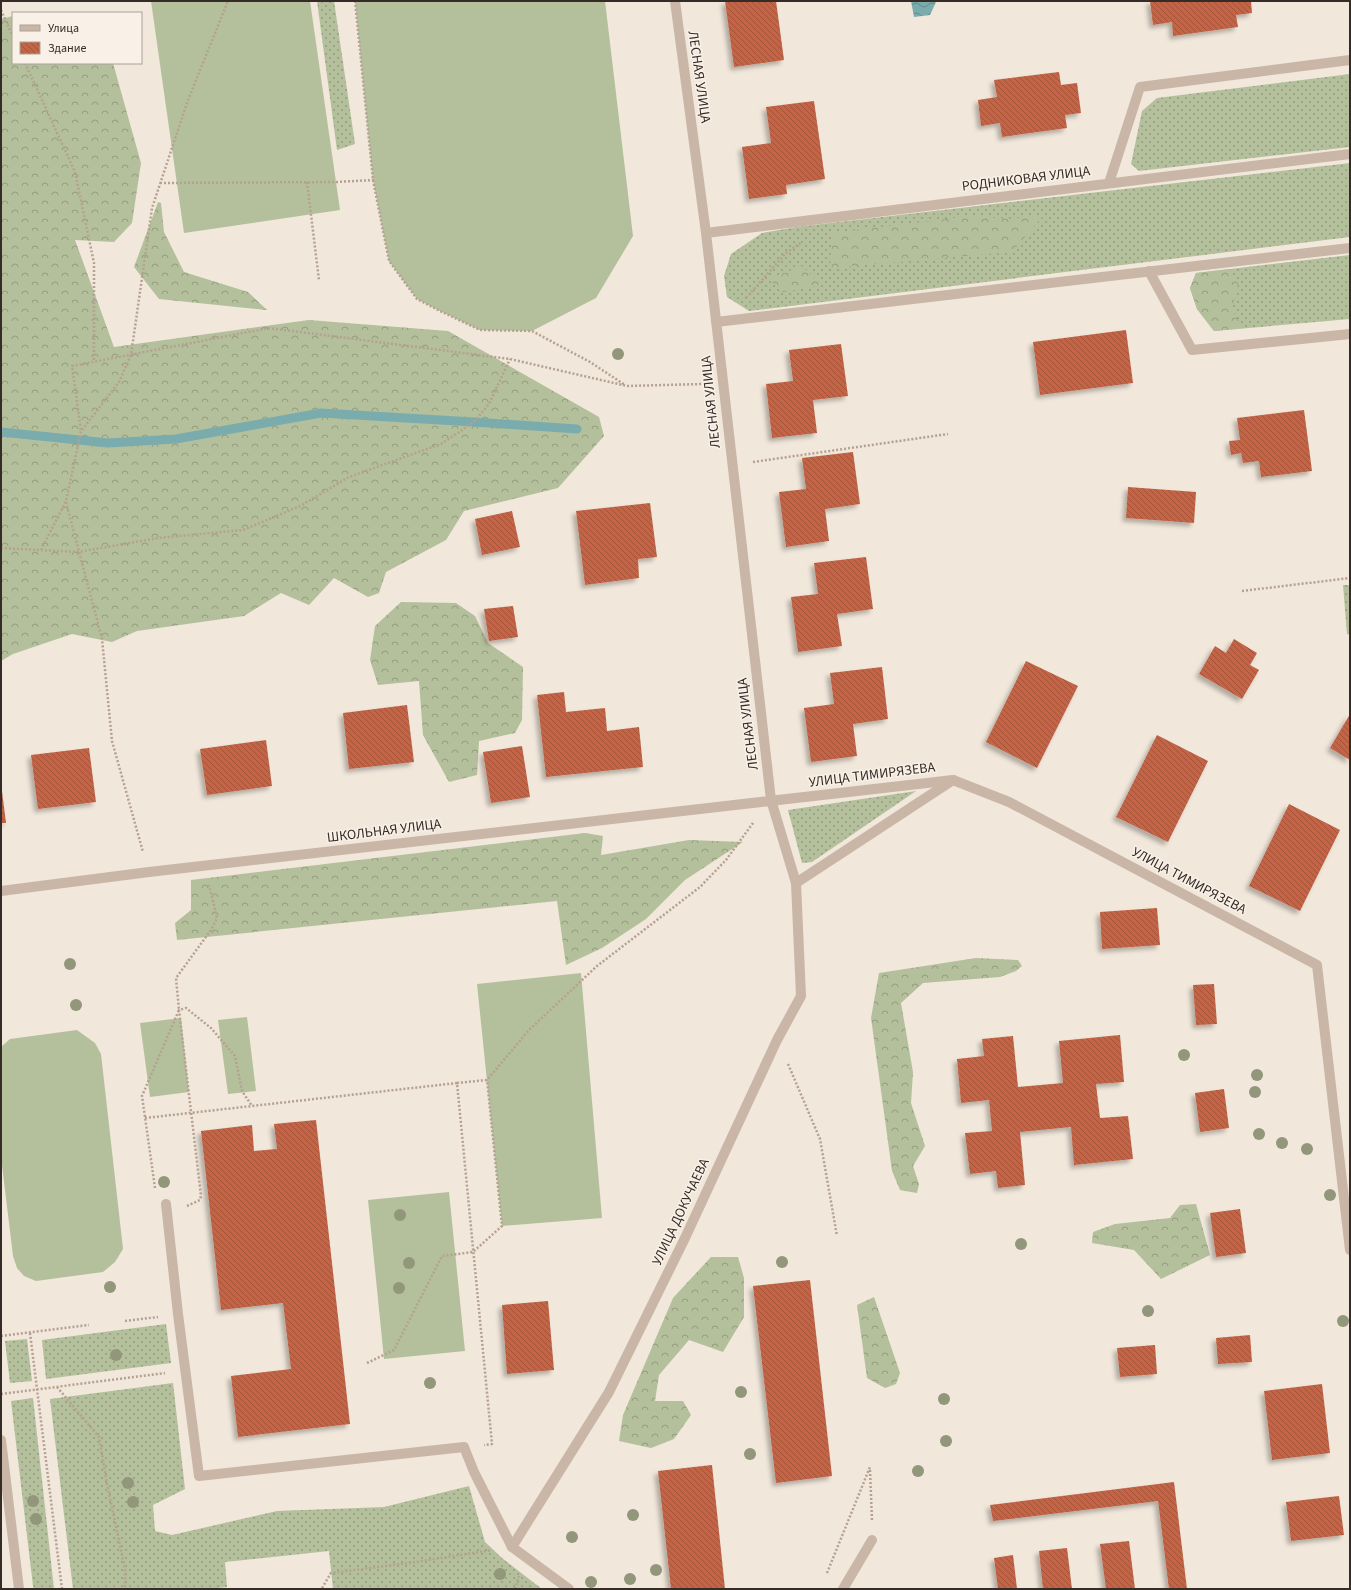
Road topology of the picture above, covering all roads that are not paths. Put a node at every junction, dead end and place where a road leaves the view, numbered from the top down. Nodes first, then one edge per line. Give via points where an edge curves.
1 (675, 1) edge
2 (1350, 60) edge
3 (1350, 154) edge
4 (1109, 183) junction
5 (706, 233) junction
6 (1350, 248) edge
7 (1150, 271) junction
8 (721, 321) junction
9 (1350, 334) edge
10 (953, 780) junction
11 (771, 800) junction
12 (796, 883) junction
13 (1, 891) edge
14 (166, 1204) road end
15 (1350, 1250) edge
16 (1, 1440) edge
17 (872, 1540) road end
18 (512, 1547) junction
19 (19, 1589) edge
20 (569, 1589) edge
21 (843, 1589) edge

1 - 5 street, ЛЕСНАЯ УЛИЦА
2 - 4 street via 1140,87
3 - 4 street, РОДНИКОВАЯ УЛИЦА
4 - 5 street, РОДНИКОВАЯ УЛИЦА
5 - 8 street, ЛЕСНАЯ УЛИЦА
6 - 7 street
7 - 8 street
7 - 9 street via 1192,350
8 - 11 street, ЛЕСНАЯ УЛИЦА via 723,383
10 - 11 street, УЛИЦА ТИМИРЯЗЕВА
10 - 12 street
10 - 15 street, УЛИЦА ТИМИРЯЗЕВА via 1009,802 1317,965
11 - 12 street, УЛИЦА ДОКУЧАЕВА
11 - 13 street, ШКОЛЬНАЯ УЛИЦА
12 - 18 street, УЛИЦА ДОКУЧАЕВА via 801,996 777,1040 685,1238 609,1392
14 - 18 street via 199,1476 464,1447
16 - 19 street
17 - 21 street
18 - 20 street

